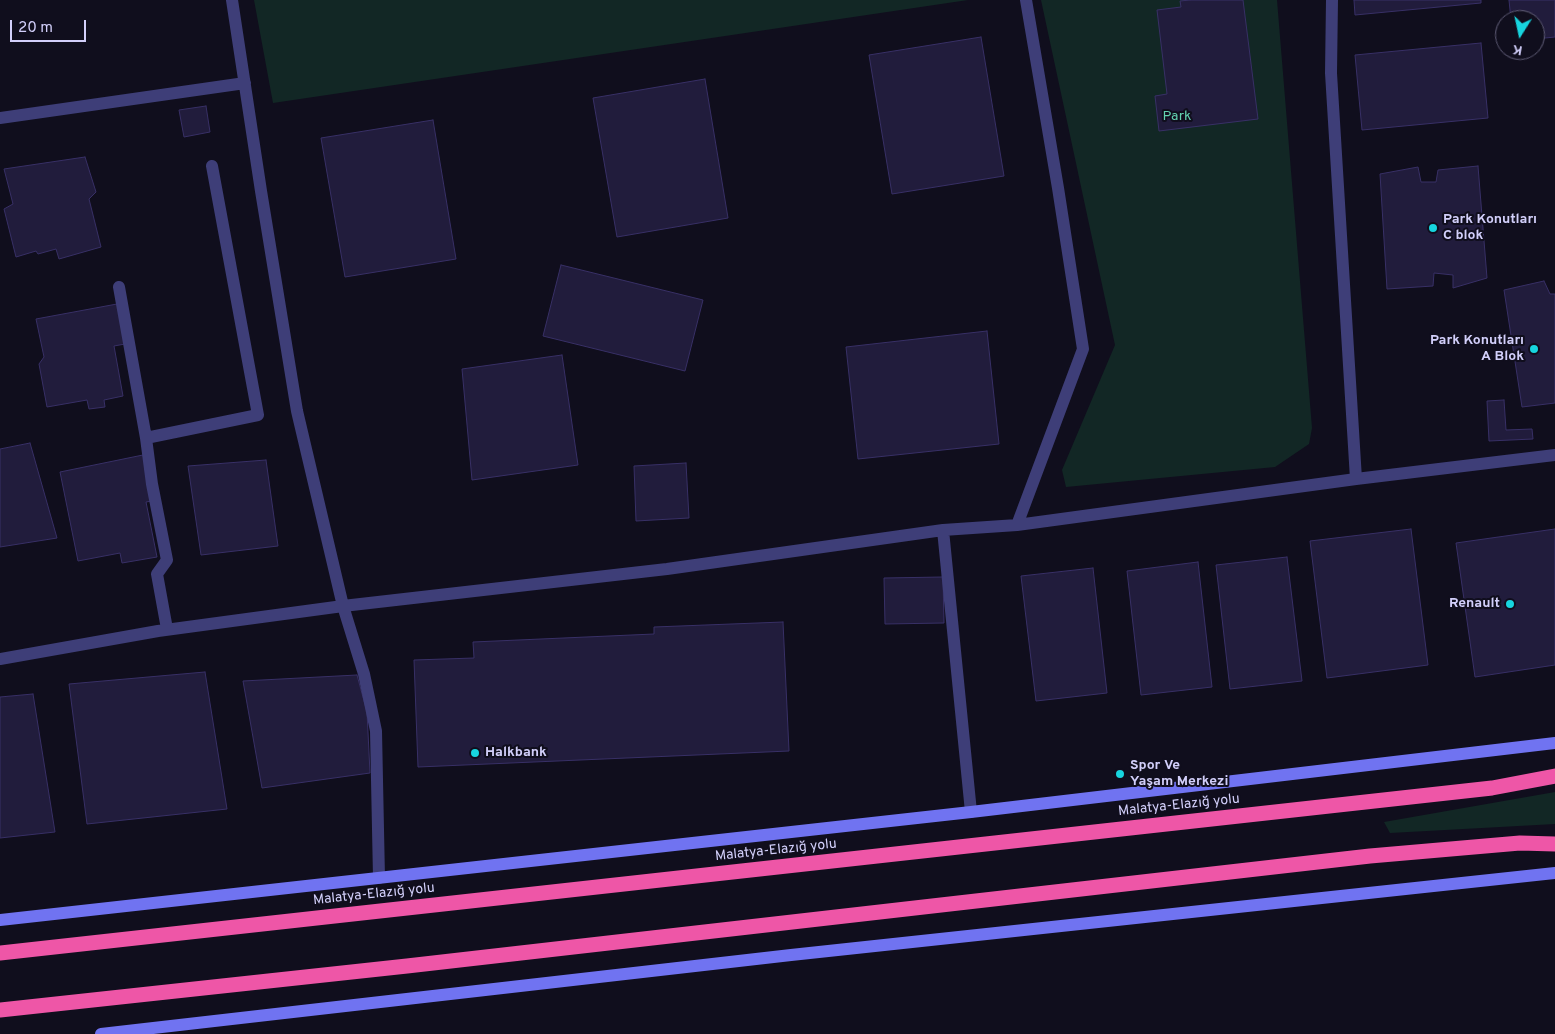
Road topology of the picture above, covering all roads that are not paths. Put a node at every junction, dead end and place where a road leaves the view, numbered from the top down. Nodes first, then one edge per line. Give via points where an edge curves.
1 (232, 0) edge
2 (1026, 0) edge
3 (1332, 0) edge
4 (245, 83) junction
5 (0, 118) edge
6 (212, 166) dead end
7 (119, 287) dead end
8 (146, 438) junction
9 (1555, 455) edge
10 (1356, 479) junction
11 (1017, 525) junction
12 (943, 530) junction
13 (343, 606) junction
14 (167, 629) junction
15 (0, 660) edge
16 (1555, 743) edge
17 (1555, 776) edge
18 (971, 812) junction
19 (1555, 844) edge
20 (1555, 873) edge
21 (379, 878) junction
22 (0, 920) edge
23 (0, 953) edge
24 (0, 1010) edge
25 (101, 1034) edge

1 - 4 street
2 - 11 street via 1083,349
3 - 10 street via 1331,73
4 - 5 street
4 - 13 street via 297,411
6 - 8 street via 258,415
7 - 8 street
8 - 14 street via 167,560 157,574
9 - 10 street
10 - 11 street
11 - 12 street
12 - 13 street via 667,569
12 - 18 street
13 - 14 street
13 - 21 street via 364,674 376,731
14 - 15 street
16 - 18 street
17 - 23 highway, Malatya-Elazığ yolu via 1492,788
18 - 21 street
19 - 24 highway via 1370,856
20 - 25 street via 791,955
21 - 22 street

